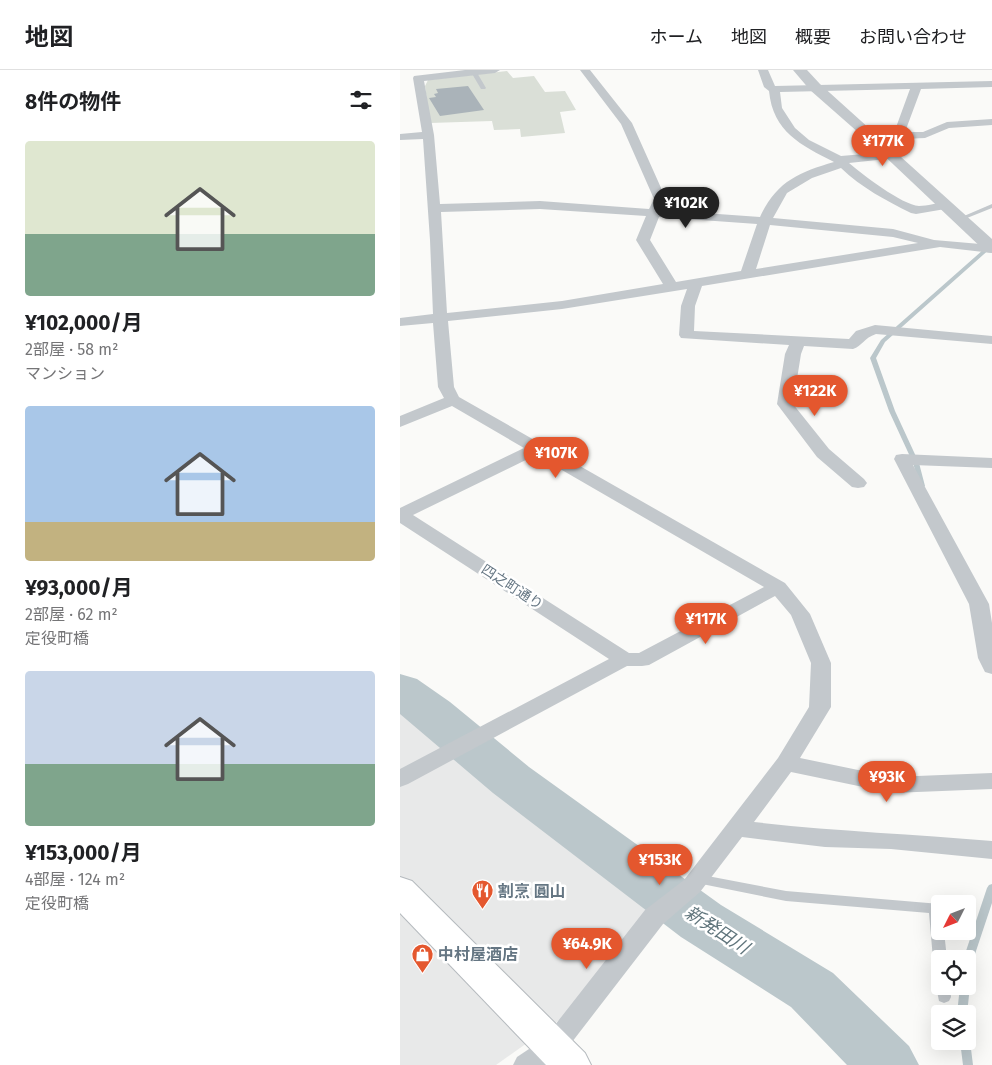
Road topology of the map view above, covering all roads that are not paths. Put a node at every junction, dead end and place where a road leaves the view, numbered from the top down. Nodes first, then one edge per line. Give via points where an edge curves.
1 (494, 70) edge
2 (585, 70) edge
3 (763, 70) edge
4 (800, 70) edge
5 (473, 71) edge
6 (992, 84) edge
7 (917, 85) junction
8 (815, 87) junction
9 (483, 88) dead end
10 (774, 89) junction
11 (992, 122) edge
12 (428, 135) junction
13 (898, 136) junction
14 (400, 137) edge
15 (892, 155) junction
16 (841, 162) junction
17 (946, 205) junction
18 (992, 206) edge
19 (434, 208) junction
20 (654, 213) junction
21 (960, 219) junction
22 (765, 221) junction
23 (940, 243) junction
24 (992, 248) edge
25 (747, 275) junction
26 (696, 283) junction
27 (672, 286) junction
28 (440, 317) junction
29 (400, 322) edge
30 (992, 340) edge
31 (798, 341) junction
32 (453, 400) junction
33 (400, 422) edge
34 (535, 449) junction
35 (992, 463) edge
36 (858, 483) dead end
37 (400, 515) edge
38 (778, 588) junction
39 (624, 659) junction
40 (992, 667) edge
41 (786, 763) junction
42 (400, 779) edge
43 (992, 781) edge
44 (736, 828) junction
45 (992, 850) edge
46 (694, 883) junction
47 (400, 890) edge
48 (939, 950) edge
49 (550, 1059) edge

1 - 5 street
2 - 20 street via 626,123 660,199
3 - 10 street via 769,86
4 - 8 street
5 - 9 lane
5 - 12 street via 418,78
6 - 7 street
7 - 8 street
7 - 13 street
8 - 10 street
8 - 15 street
10 - 16 street via 776,108 792,130 805,142
11 - 13 street via 947,125 925,135
12 - 14 street
12 - 19 street
13 - 15 street
15 - 16 street
15 - 17 street
16 - 17 street via 886,196 916,210
16 - 22 street via 779,193
17 - 21 street
18 - 21 lane
19 - 20 street via 540,205
19 - 28 street
20 - 22 street
20 - 27 street via 643,240
21 - 24 street
22 - 23 street via 893,233
22 - 25 street
23 - 24 street
23 - 25 street
25 - 26 street
26 - 27 street
26 - 31 street via 688,306 686,335
27 - 28 street via 562,305
28 - 29 street
28 - 32 street via 446,387
30 - 31 street via 875,329 861,334 853,344
31 - 36 street via 785,404 823,453
32 - 33 street
32 - 34 street
34 - 37 street
34 - 38 street
35 - 40 street via 902,459 979,604
37 - 39 street, 四之町通り
38 - 39 street via 642,660
38 - 41 street via 800,614 821,663 820,707
39 - 42 street
41 - 43 street via 892,785
41 - 44 street
44 - 45 street via 825,839
44 - 46 street
46 - 48 lane via 786,896 935,908
46 - 49 street via 654,917
47 - 49 main road

